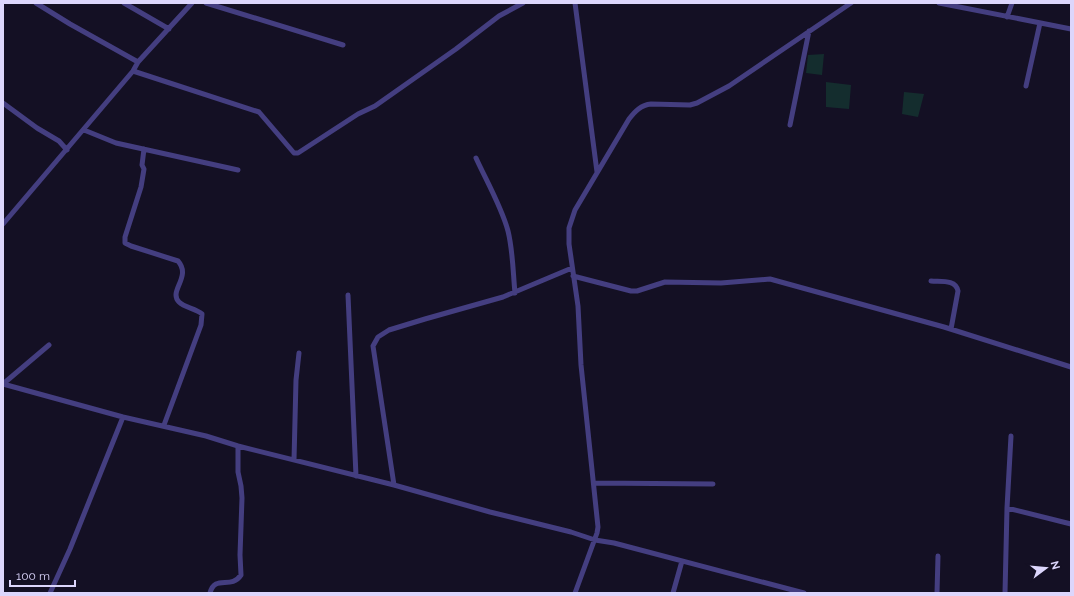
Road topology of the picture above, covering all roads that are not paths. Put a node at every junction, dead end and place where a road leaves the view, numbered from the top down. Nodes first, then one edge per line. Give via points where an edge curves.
1 (36, 3) edge
2 (124, 3) edge
3 (192, 3) edge
4 (206, 3) edge
5 (523, 3) edge
6 (576, 3) edge
7 (851, 3) edge
8 (939, 3) edge
9 (1012, 3) edge
10 (1007, 17) junction
11 (1040, 23) junction
12 (169, 29) junction
13 (1071, 29) edge
14 (809, 31) junction
15 (343, 45) dead end
16 (138, 62) junction
17 (133, 71) junction
18 (1026, 86) dead end
19 (3, 104) edge
20 (790, 125) dead end
21 (84, 130) junction
22 (144, 149) junction
23 (67, 150) junction
24 (476, 158) dead end
25 (238, 170) dead end
26 (597, 172) junction
27 (3, 224) edge
28 (572, 268) junction
29 (573, 276) junction
30 (931, 281) dead end
31 (515, 293) junction
32 (348, 295) dead end
33 (951, 329) junction
34 (49, 345) dead end
35 (299, 353) dead end
36 (1071, 367) edge
37 (3, 384) edge
38 (123, 417) junction
39 (164, 425) junction
40 (1011, 436) dead end
41 (238, 446) junction
42 (294, 460) junction
43 (356, 476) junction
44 (594, 483) junction
45 (712, 484) dead end
46 (394, 485) junction
47 (1007, 508) junction
48 (1071, 524) edge
49 (595, 540) junction
50 (938, 556) dead end
51 (682, 561) junction
52 (50, 593) edge
53 (210, 593) edge
54 (575, 593) edge
55 (673, 593) edge
56 (804, 593) edge
57 (937, 593) edge
58 (1005, 593) edge

1 - 16 street
2 - 12 street
3 - 12 street
4 - 15 street
5 - 17 street via 499,16 375,106 358,114 298,153 294,153 259,112
6 - 26 street
7 - 14 street
8 - 10 street
9 - 10 street
10 - 11 street
11 - 13 street
11 - 18 street
12 - 16 street
14 - 20 street
14 - 26 street via 729,86 697,103 642,106 629,119
16 - 17 street
17 - 21 street
19 - 23 street via 59,141
21 - 22 street via 116,143
21 - 23 street
22 - 25 street
22 - 39 street via 141,187 125,243 178,261 183,273 176,294 178,301 202,314
23 - 27 street
24 - 31 street via 508,230
26 - 28 street via 571,219 569,244
28 - 29 street
28 - 31 street
29 - 33 street via 631,291 665,282 722,283 770,279
29 - 44 street
30 - 33 street via 948,282 958,287
31 - 46 street via 389,330 374,342
32 - 43 street
33 - 36 street
34 - 37 street
35 - 42 street
37 - 38 street
38 - 39 street
38 - 52 street
39 - 41 street
40 - 47 street
41 - 42 street
41 - 53 street via 242,498 241,575 232,583 218,582
42 - 43 street
43 - 46 street
44 - 45 street
44 - 49 street via 598,527
46 - 49 street
47 - 48 street
47 - 58 street
49 - 51 street
49 - 54 street
50 - 57 street
51 - 55 street
51 - 56 street

